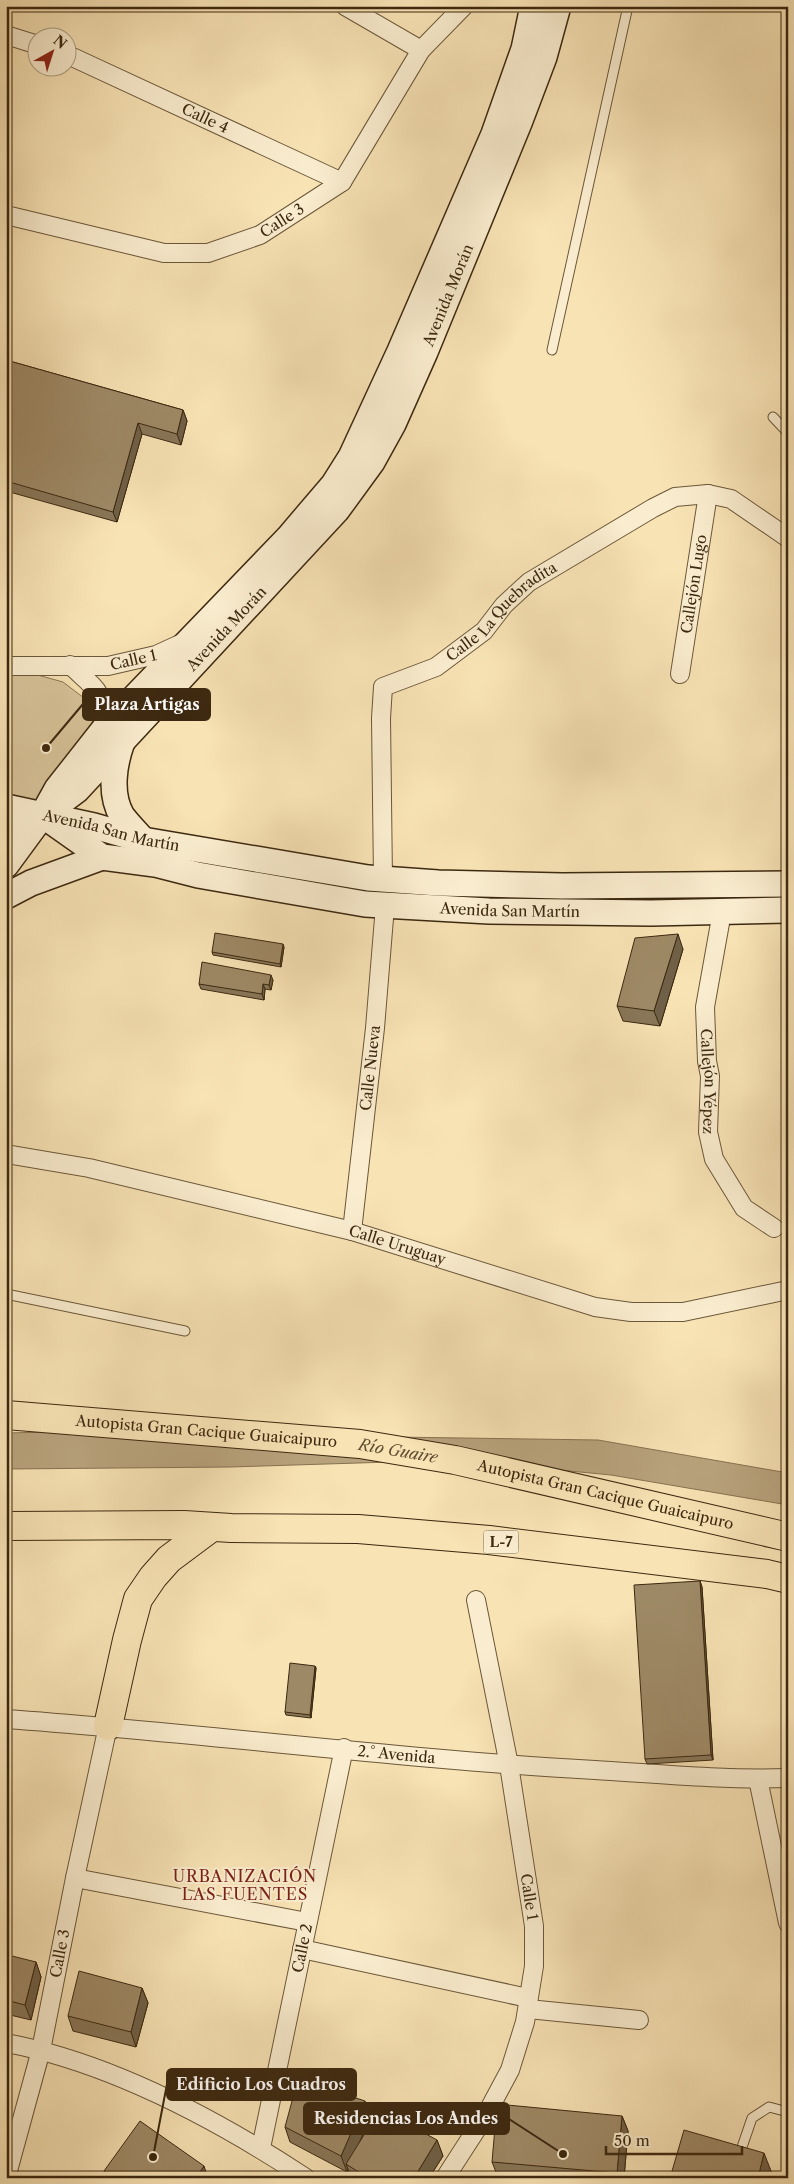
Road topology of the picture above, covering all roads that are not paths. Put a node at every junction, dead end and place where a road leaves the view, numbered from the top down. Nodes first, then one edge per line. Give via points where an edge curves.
1 (345, 6) edge
2 (464, 6) edge
3 (533, 6) edge
4 (558, 6) edge
5 (628, 6) edge
6 (6, 35) edge
7 (28, 42) edge
8 (421, 50) junction
9 (78, 60) edge
10 (342, 182) junction
11 (6, 215) edge
12 (552, 350) dead end
13 (773, 417) dead end
14 (788, 433) edge
15 (708, 494) junction
16 (788, 538) edge
17 (192, 638) junction
18 (70, 665) junction
19 (6, 666) edge
20 (680, 674) dead end
21 (114, 735) junction
22 (6, 807) edge
23 (42, 816) junction
24 (6, 826) edge
25 (142, 840) junction
26 (102, 857) junction
27 (6, 866) edge
28 (383, 880) junction
29 (788, 884) edge
30 (6, 896) edge
31 (385, 906) junction
32 (788, 910) edge
33 (722, 912) junction
34 (6, 1154) edge
35 (774, 1228) dead end
36 (352, 1231) junction
37 (788, 1290) edge
38 (6, 1294) edge
39 (185, 1331) dead end
40 (6, 1415) edge
41 (6, 1526) edge
42 (212, 1527) junction
43 (788, 1537) edge
44 (788, 1579) edge
45 (476, 1600) dead end
46 (6, 1720) edge
47 (108, 1726) junction
48 (344, 1748) junction
49 (509, 1765) junction
50 (758, 1778) junction
51 (788, 1778) edge
52 (75, 1878) junction
53 (307, 1922) junction
54 (788, 1923) edge
55 (302, 1949) junction
56 (528, 2003) junction
57 (639, 2020) dead end
58 (6, 2043) edge
59 (41, 2050) junction
60 (788, 2112) edge
61 (261, 2148) junction
62 (741, 2150) edge
63 (6, 2178) edge
64 (306, 2178) edge
65 (445, 2178) edge

1 - 8 street
2 - 8 street, Calle 3
3 - 17 main road, Avenida Morán via 524,49 494,134 351,457 334,484 288,538
4 - 21 main road, Avenida Morán via 544,56 519,123 425,352 372,462 337,510
5 - 12 lane
6 - 7 street
8 - 10 street, Calle 3
9 - 10 street, Calle 4
10 - 11 street, Calle 3 via 260,235 208,253 164,253
13 - 14 lane
15 - 16 street, Calle La Quebradita via 731,500
15 - 20 street, Callejón Lugo
15 - 28 street, Calle La Quebradita via 675,497 653,508 529,582 504,605 484,630 436,668 383,687
17 - 18 street, Calle 1 via 156,655 134,661 108,666
17 - 21 main road, Avenida Morán
18 - 19 street, Calle 1
18 - 21 street, Calle 1 via 101,695
21 - 23 main road, Avenida Morán via 77,790
21 - 25 main road via 116,796 121,814
22 - 23 main road
23 - 24 street via 16,826
23 - 25 main road, Avenida San Martín
23 - 26 main road, Avenida San Martín
23 - 27 main road, Avenida Morán
25 - 28 main road, Avenida San Martín
26 - 30 main road via 31,883
26 - 31 main road, Avenida San Martín
28 - 29 main road, Avenida San Martín via 562,886
31 - 33 main road, Avenida San Martín via 489,911
31 - 36 street, Calle Nueva
32 - 33 main road, Avenida San Martín
33 - 35 street, Callejón Yépez via 705,1007 710,1076 708,1132 714,1159 744,1208
34 - 36 street, Calle Uruguay via 89,1168
36 - 37 street, Calle Uruguay via 595,1307 631,1312 682,1312
38 - 39 lane
40 - 43 highway, Autopista Gran Cacique Guaicaipuro via 336,1441 455,1460
41 - 42 highway, L-7
42 - 44 highway, L-7 via 358,1529 425,1534
42 - 47 highway via 169,1559 138,1599
45 - 49 street, Calle 1
46 - 47 street, 2.° Avenida
47 - 48 street, 2.° Avenida
47 - 52 street, Calle 3
48 - 49 street, 2.° Avenida
48 - 53 street, Calle 2
49 - 50 street, 2.° Avenida
49 - 56 street, Calle 1 via 534,1926 534,1966
50 - 51 street, 2.° Avenida
50 - 54 street
52 - 53 street
52 - 59 street, Calle 3
53 - 55 street, Calle 2
55 - 56 street
55 - 61 street, Calle 2
56 - 57 street
56 - 65 street, Calle 1 via 518,2048 500,2090
58 - 59 street
59 - 61 street via 100,2070 155,2094
59 - 63 street, Calle 3
60 - 62 lane via 769,2107 752,2118
61 - 64 street

